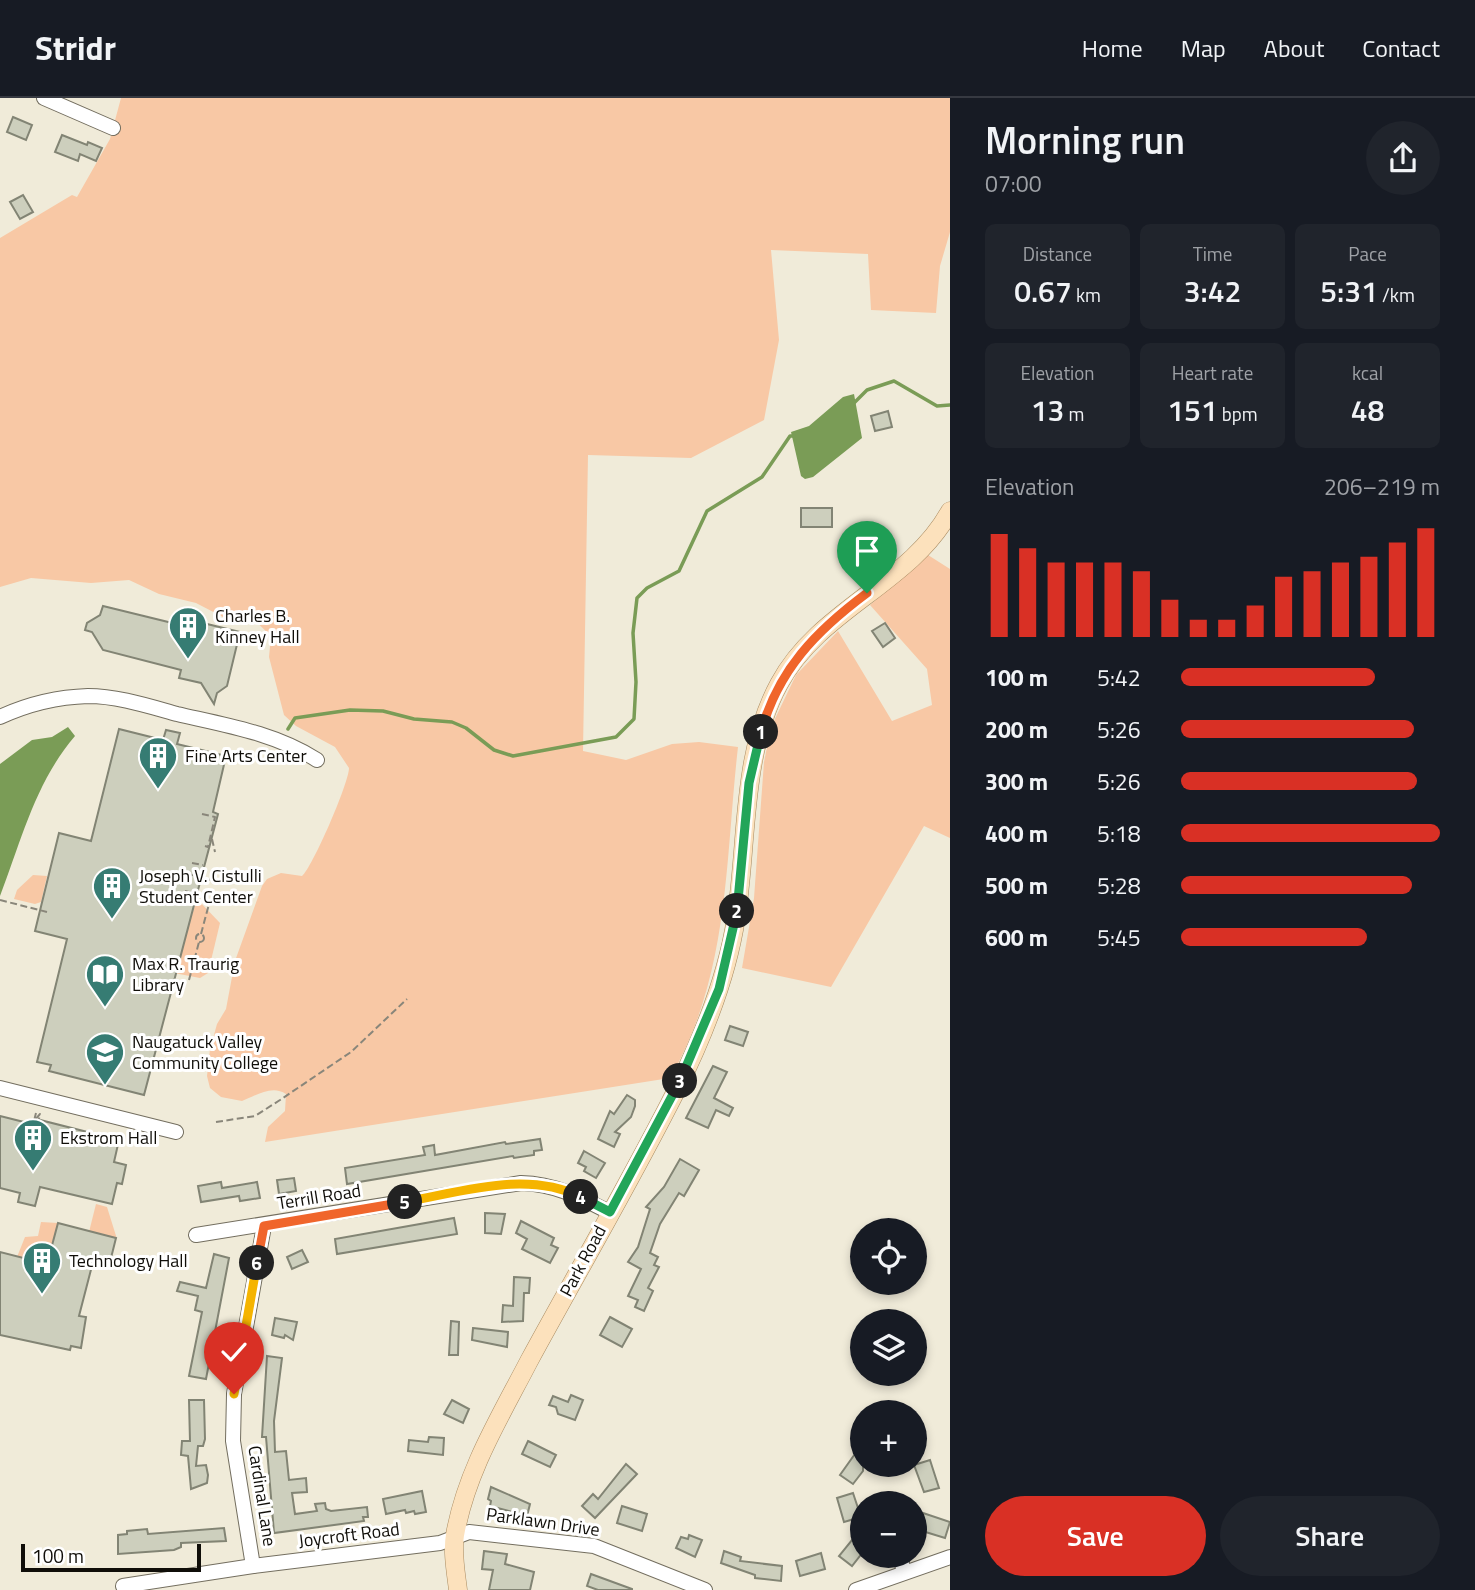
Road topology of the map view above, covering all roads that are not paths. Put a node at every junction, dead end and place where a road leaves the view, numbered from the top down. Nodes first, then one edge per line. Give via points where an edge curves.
1 (44, 98) edge
2 (113, 128) dead end
3 (950, 511) edge
4 (0, 716) edge
5 (317, 760) dead end
6 (0, 1088) edge
7 (176, 1132) dead end
8 (610, 1212) junction
9 (264, 1226) junction
10 (196, 1235) dead end
11 (454, 1538) junction
12 (950, 1558) edge
13 (253, 1566) junction
14 (903, 1568) edge
15 (904, 1572) junction
16 (123, 1586) dead end
17 (458, 1590) edge
18 (705, 1590) edge
19 (856, 1590) edge

1 - 2 street
3 - 8 main road, Park Road via 920,551 806,645 768,705 749,783 736,922 719,989 676,1091
4 - 5 street via 55,699 89,696 126,701 275,738
6 - 7 street
8 - 9 street, Terrill Road via 567,1191 521,1183
8 - 11 main road, Park Road via 475,1465
9 - 10 street, Terrill Road
9 - 13 street, Cardinal Lane via 234,1394 233,1441
11 - 13 street, Joycroft Road
11 - 17 main road, Park Road
11 - 18 street, Parklawn Drive via 469,1531 594,1546
12 - 15 street
13 - 16 street, Joycroft Road
14 - 15 street
15 - 19 street

